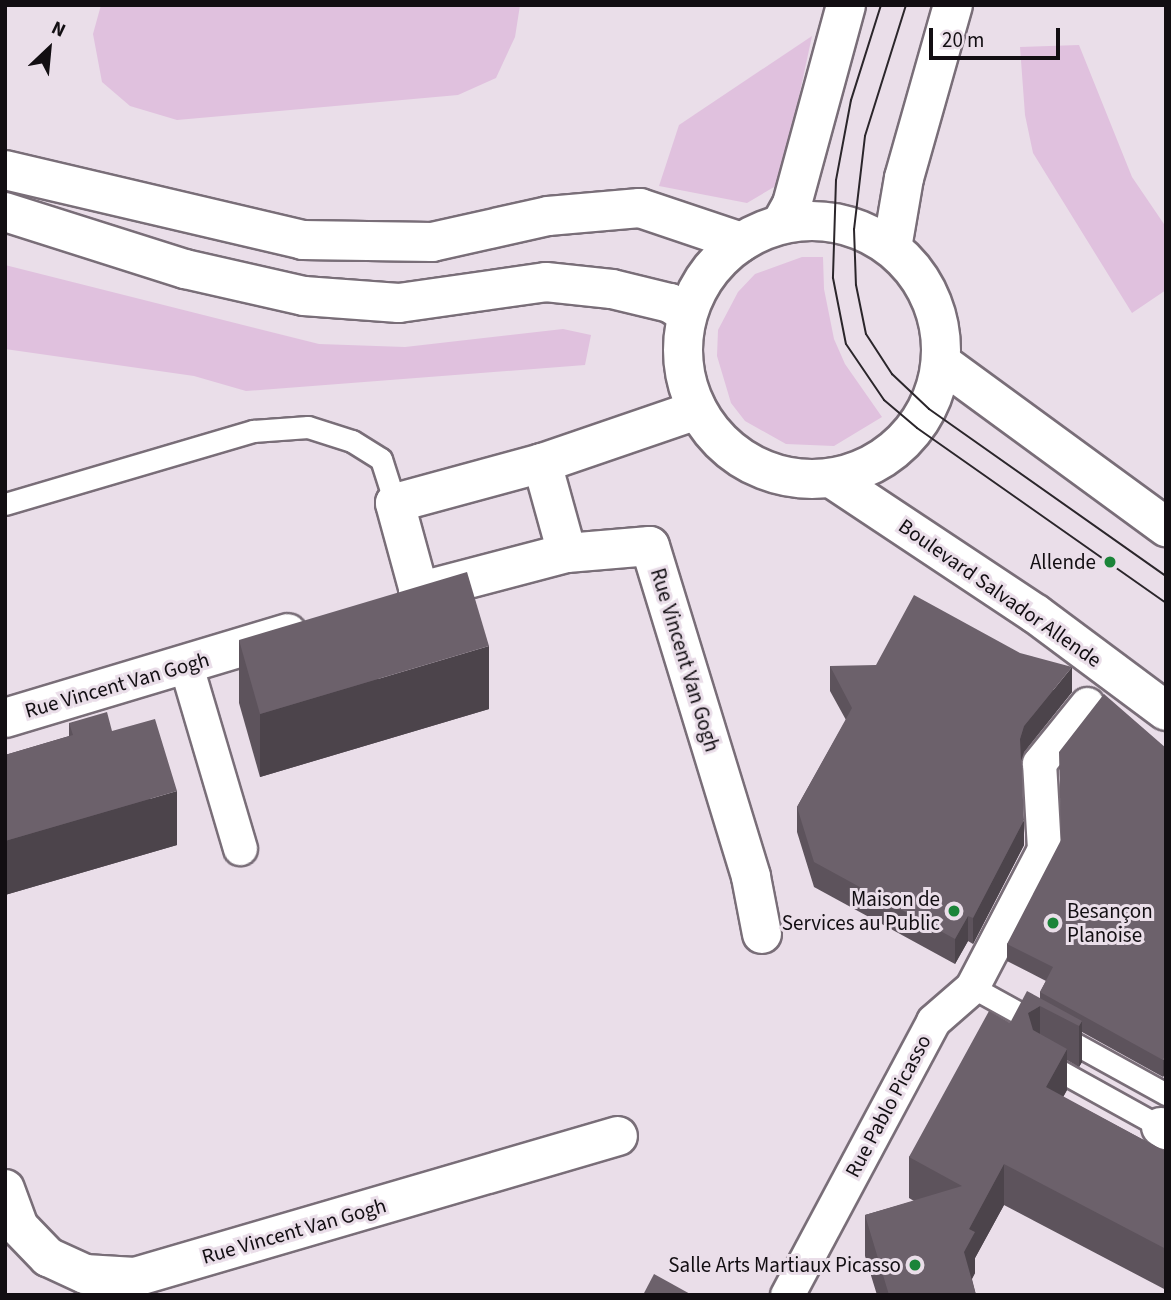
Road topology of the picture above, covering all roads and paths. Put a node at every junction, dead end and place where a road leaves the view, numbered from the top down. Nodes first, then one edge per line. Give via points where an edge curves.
1 (846, 5) edge
2 (953, 5) edge
3 (5, 152) edge
4 (5, 170) edge
5 (158, 207) junction
6 (5, 212) edge
7 (781, 224) junction
8 (5, 227) edge
9 (741, 242) junction
10 (892, 248) junction
11 (184, 269) junction
12 (687, 314) junction
13 (942, 363) junction
14 (696, 410) junction
15 (542, 463) junction
16 (831, 478) junction
17 (395, 503) junction
18 (5, 504) edge
19 (1166, 527) edge
20 (567, 553) junction
21 (419, 592) junction
22 (380, 604) edge
23 (328, 620) edge
24 (186, 666) junction
25 (1087, 704) dead end
26 (1166, 711) edge
27 (5, 718) edge
28 (240, 848) dead end
29 (762, 934) dead end
30 (972, 987) junction
31 (1040, 1060) edge
32 (1164, 1117) edge
33 (618, 1136) dead end
34 (5, 1189) edge
35 (787, 1295) edge

1 - 7 street via 792,204
2 - 10 street via 904,178
3 - 5 lane
4 - 5 street
5 - 9 street via 303,240 432,242 548,216 640,208
6 - 11 street
7 - 9 street
7 - 10 street via 832,221
8 - 11 lane
9 - 12 street via 717,261
10 - 13 street via 921,280 938,319
11 - 12 street via 304,296 400,303 546,282 612,289 670,303
12 - 14 street via 683,357
13 - 16 street via 929,409 894,452 864,470
13 - 19 street
14 - 15 street
14 - 16 street via 720,442 753,466 790,478
15 - 17 street
15 - 20 street
16 - 26 street, Boulevard Salvador Allende via 1036,614
17 - 18 lane via 381,459 352,441 308,427 253,432
17 - 21 street
20 - 21 street, Rue Vincent Van Gogh
20 - 29 street, Rue Vincent Van Gogh via 650,546 751,877
21 - 22 street, Rue Vincent Van Gogh
23 - 24 street, Rue Vincent Van Gogh
24 - 27 street, Rue Vincent Van Gogh
24 - 28 street
25 - 30 street, Rue Pablo Picasso via 1038,763 1044,849
30 - 32 lane
30 - 35 street, Rue Pablo Picasso via 933,1021
31 - 32 lane
33 - 34 street, Rue Vincent Van Gogh via 135,1277 85,1274 48,1257 19,1227

